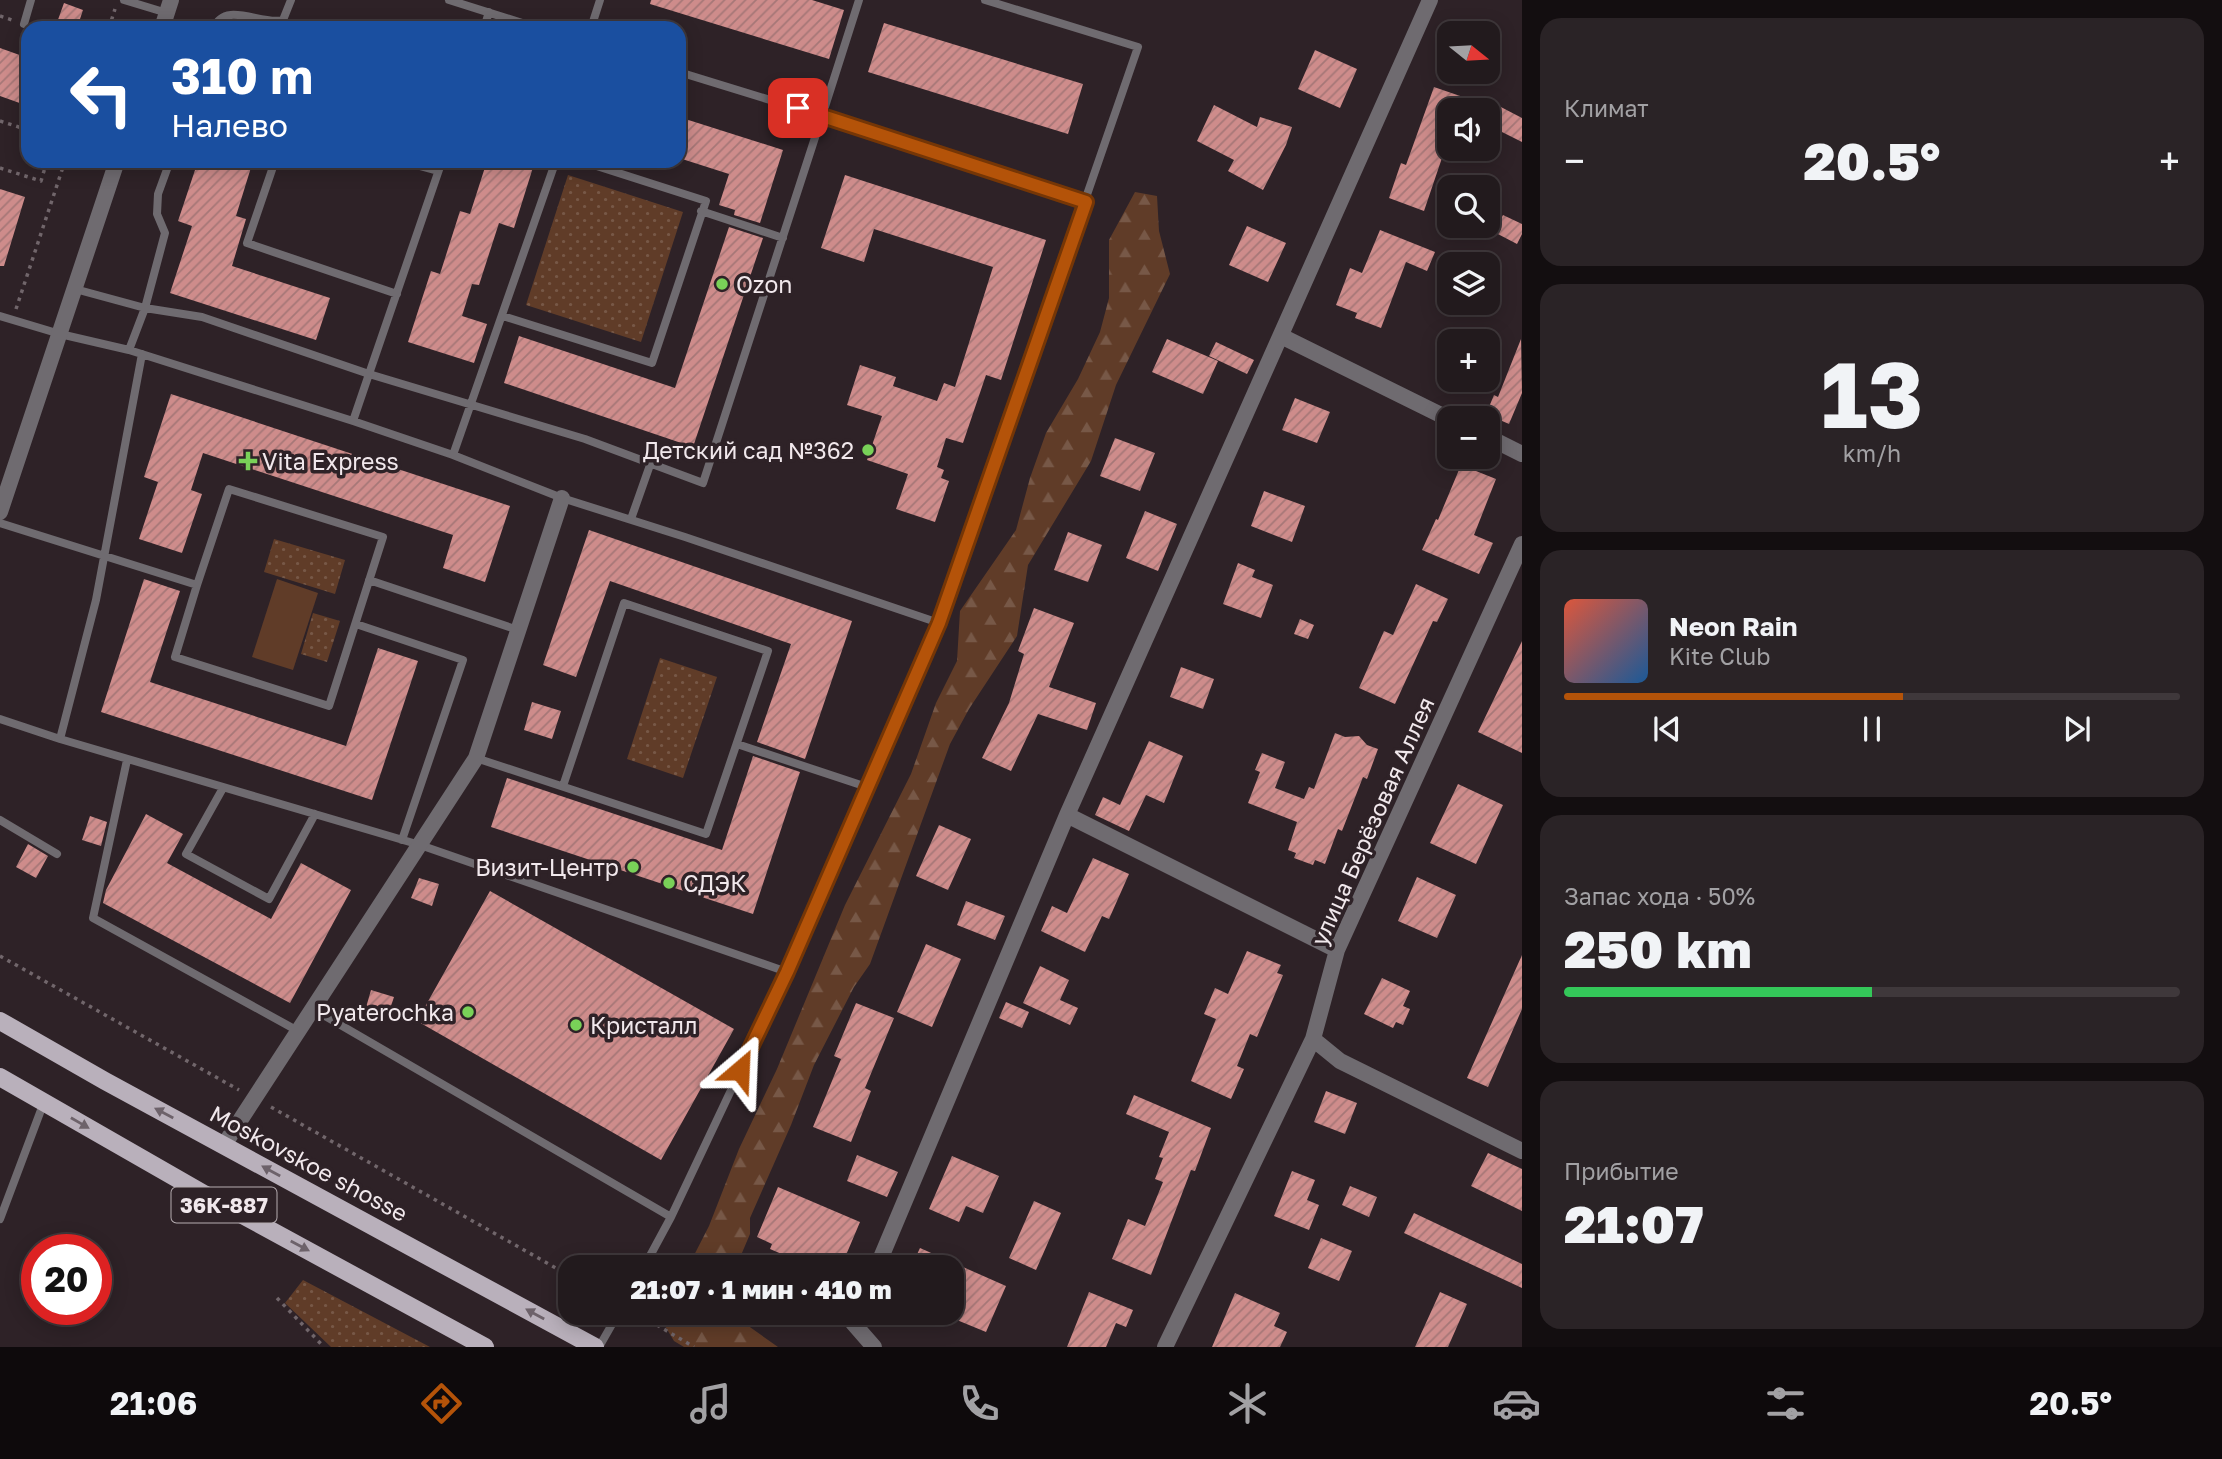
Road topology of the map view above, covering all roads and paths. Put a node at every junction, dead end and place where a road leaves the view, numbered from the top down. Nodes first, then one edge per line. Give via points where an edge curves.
1 (31, 0) edge
2 (118, 0) edge
3 (124, 0) edge
4 (291, 0) edge
5 (449, 0) edge
6 (600, 0) edge
7 (859, 0) edge
8 (985, 0) edge
9 (1430, 0) edge
10 (489, 12) junction
11 (167, 14) edge
12 (25, 21) edge
13 (111, 21) edge
14 (217, 21) edge
15 (268, 21) edge
16 (280, 21) edge
17 (486, 21) edge
18 (517, 21) edge
19 (593, 21) edge
20 (686, 74) edge
21 (822, 116) junction
22 (0, 121) edge
23 (21, 128) edge
24 (0, 167) edge
25 (45, 168) edge
26 (63, 168) edge
27 (115, 168) edge
28 (167, 168) edge
29 (273, 168) edge
30 (428, 168) edge
31 (440, 168) edge
32 (553, 168) edge
33 (604, 168) edge
34 (439, 171) junction
35 (1086, 202) junction
36 (701, 211) junction
37 (783, 238) junction
38 (75, 289) junction
39 (397, 294) junction
40 (145, 308) junction
41 (0, 316) edge
42 (503, 316) junction
43 (12, 320) junction
44 (60, 334) junction
45 (1281, 336) junction
46 (130, 350) junction
47 (142, 354) junction
48 (369, 374) junction
49 (472, 405) junction
50 (1437, 413) edge
51 (353, 421) junction
52 (1500, 443) edge
53 (1522, 454) edge
54 (453, 455) junction
55 (650, 465) junction
56 (562, 498) junction
57 (0, 512) edge
58 (631, 519) junction
59 (0, 523) edge
60 (1522, 544) edge
61 (104, 556) junction
62 (369, 580) junction
63 (197, 585) junction
64 (939, 623) junction
65 (356, 624) junction
66 (517, 630) junction
67 (0, 719) edge
68 (60, 739) junction
69 (737, 744) junction
70 (476, 758) junction
71 (127, 760) junction
72 (563, 786) junction
73 (867, 787) junction
74 (223, 788) junction
75 (315, 814) junction
76 (1067, 815) junction
77 (0, 820) edge
78 (402, 840) junction
79 (420, 845) junction
80 (57, 854) dead end
81 (1337, 950) junction
82 (0, 956) edge
83 (787, 972) junction
84 (313, 1009) junction
85 (0, 1021) edge
86 (299, 1031) junction
87 (1313, 1039) junction
88 (0, 1077) edge
89 (256, 1099) junction
90 (44, 1102) junction
91 (224, 1145) junction
92 (1522, 1151) edge
93 (671, 1217) junction
94 (0, 1219) edge
95 (650, 1255) edge
96 (882, 1255) edge
97 (558, 1269) edge
98 (277, 1297) dead end
99 (611, 1325) edge
100 (657, 1325) edge
101 (855, 1325) edge
102 (324, 1347) edge
103 (485, 1347) edge
104 (597, 1347) edge
105 (694, 1347) edge
106 (874, 1347) edge
107 (1165, 1347) edge

1 - 12 lane
2 - 13 path
3 - 11 lane
4 - 16 lane
5 - 10 lane
6 - 19 lane
7 - 21 lane
8 - 35 lane via 1138,47
9 - 45 street
10 - 17 lane
10 - 18 lane
14 - 15 lane via 228,13 243,12
20 - 21 lane
21 - 35 lane
21 - 37 lane
22 - 23 path
24 - 25 path via 41,181
26 - 43 path
27 - 38 street
28 - 40 lane via 157,214 165,233
29 - 39 lane via 247,243
30 - 34 lane
31 - 34 lane
32 - 42 lane
33 - 36 lane via 706,201
34 - 39 lane
35 - 64 lane
36 - 37 lane
36 - 42 lane via 652,363
37 - 55 lane via 703,483
38 - 40 lane
38 - 44 street
39 - 48 lane
40 - 46 lane
40 - 48 lane via 202,317
41 - 43 lane
42 - 49 lane
43 - 44 lane
44 - 46 lane
44 - 57 street
45 - 50 street
45 - 76 street
46 - 47 lane
47 - 51 lane
47 - 61 lane
48 - 49 lane
48 - 51 lane
49 - 54 lane
49 - 55 lane via 585,439
51 - 54 lane
52 - 53 street
54 - 56 lane
55 - 58 lane
56 - 58 lane
56 - 66 street
58 - 64 lane
59 - 61 lane
60 - 81 street, улица Берёзовая Аллея
61 - 63 lane
61 - 68 lane
62 - 63 lane via 383,537 229,489
62 - 65 lane
62 - 66 lane
63 - 65 lane via 175,657 329,706
64 - 73 lane
65 - 78 lane via 463,660
66 - 70 street
67 - 68 lane
68 - 71 lane
69 - 72 lane via 706,834
69 - 72 lane via 768,651 624,603
69 - 73 lane
70 - 72 lane
70 - 79 street
71 - 74 lane
71 - 86 lane via 93,918
73 - 83 lane
74 - 75 lane
74 - 75 lane via 186,854 269,899
75 - 78 lane
76 - 81 street
76 - 96 street
77 - 80 lane
78 - 79 lane
79 - 83 lane
79 - 84 street
81 - 87 street, улица Берёзовая Аллея
82 - 89 path
83 - 93 lane
84 - 86 street
84 - 93 lane
91 -> 85 main road, Moskovskoe shosse / 36К-887
86 - 89 street
87 - 92 street via 1340,1061
87 - 107 street, улица Берёзовая Аллея
88 - 90 main road, 36К-887
89 - 91 street
89 - 97 path
90 - 94 lane
90 -> 103 main road, 36К-887
104 -> 91 main road, Moskovskoe shosse / 36К-887
93 - 95 lane
98 - 102 path
99 - 104 lane
100 - 105 path
101 - 106 street

